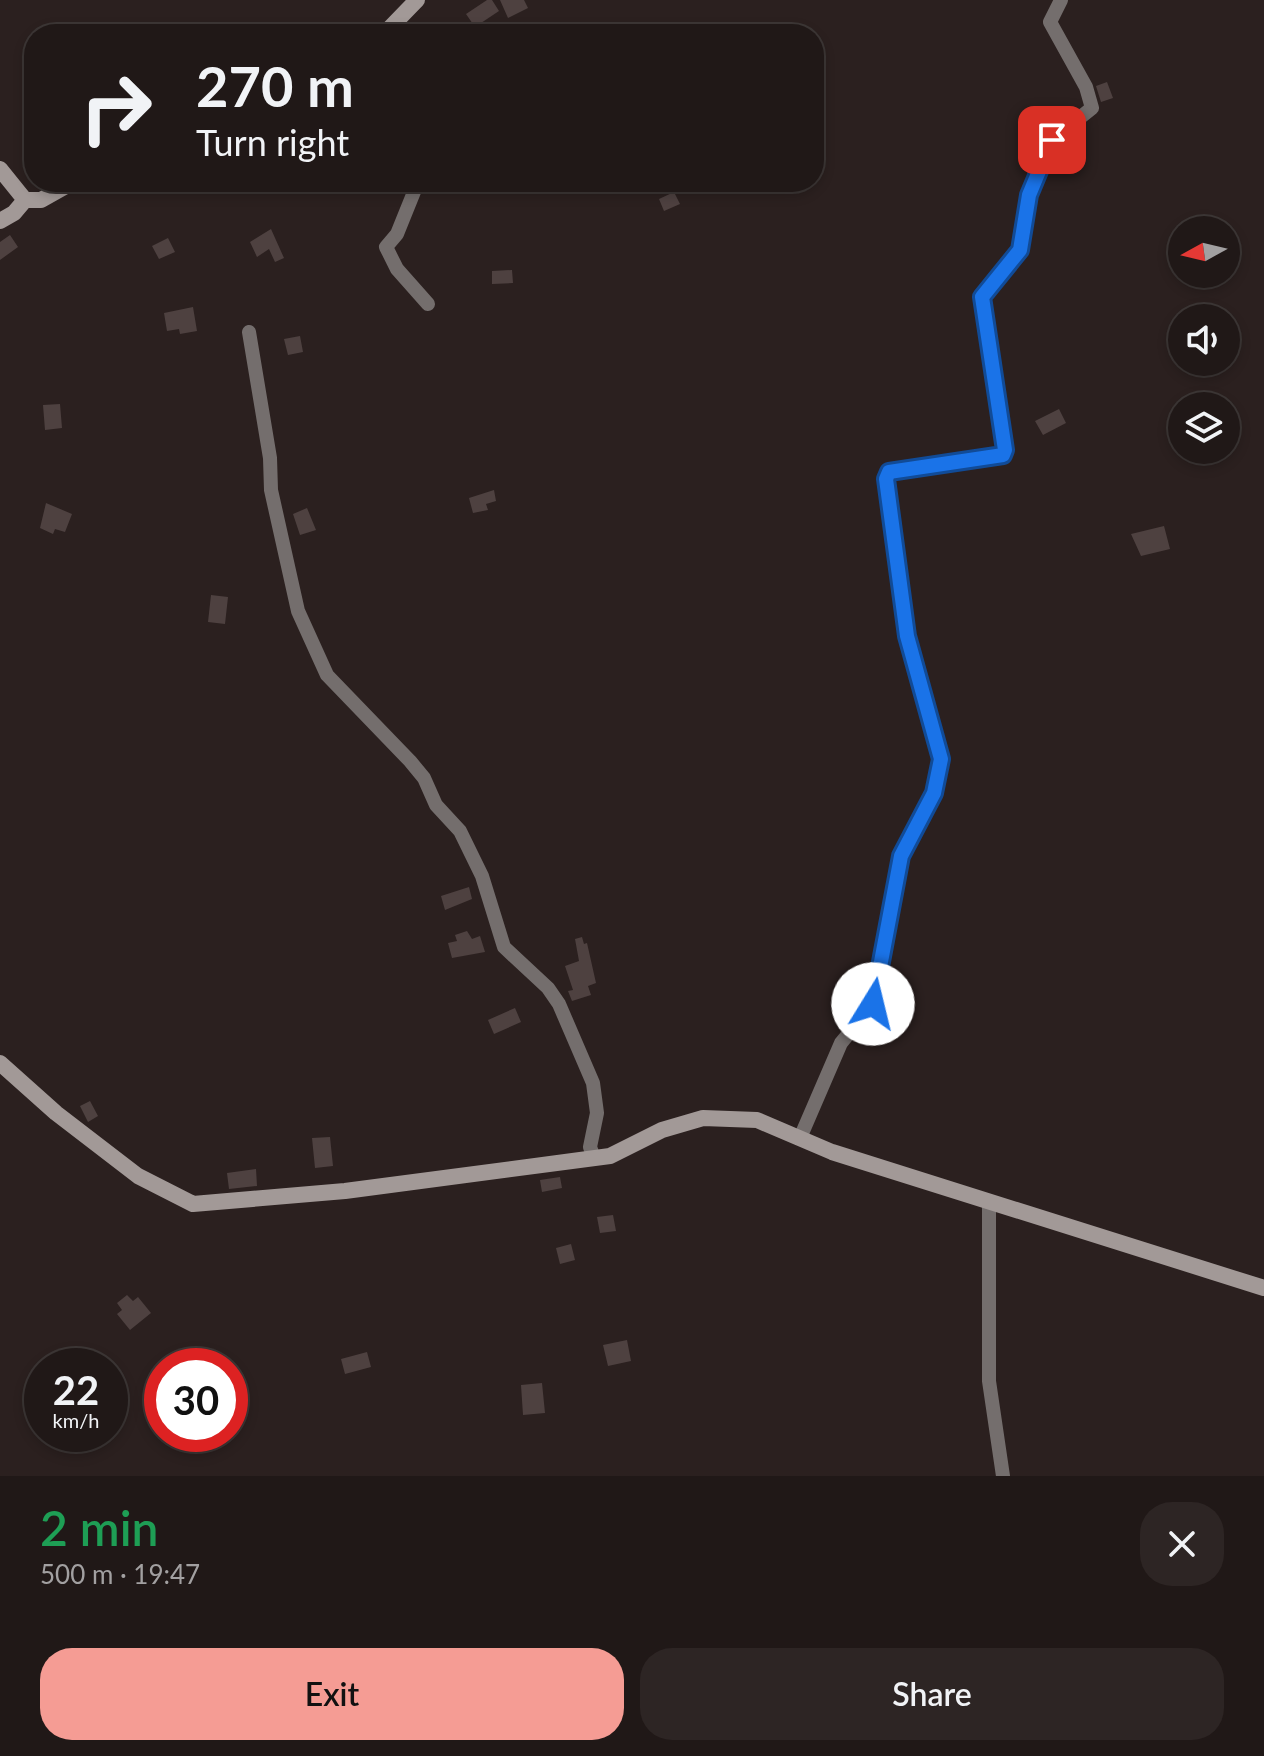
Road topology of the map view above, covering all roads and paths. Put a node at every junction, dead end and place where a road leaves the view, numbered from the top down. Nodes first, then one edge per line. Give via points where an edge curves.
1 (417, 0) edge
2 (1061, 0) edge
3 (394, 24) edge
4 (0, 169) edge
5 (55, 192) edge
6 (414, 192) edge
7 (25, 200) junction
8 (0, 221) edge
9 (428, 304) dead end
10 (249, 332) dead end
11 (0, 1063) edge
12 (800, 1138) junction
13 (594, 1158) junction
14 (989, 1203) junction
15 (1264, 1288) edge
16 (1003, 1476) edge

1 - 3 main road
2 - 12 street via 1050,22 1092,108 1052,140 1029,195 1020,250 982,297 1005,450 1003,455 889,472 886,479 907,636 940,768 934,793 901,856 873,1004 841,1043
4 - 7 main road
5 - 7 main road via 41,200
6 - 9 street via 386,247 397,269
7 - 8 main road
10 - 13 street via 271,490 298,611 327,675 410,761 436,805 460,831 482,876 504,947 559,1004 593,1083
11 - 13 main road via 138,1176 193,1204 345,1191
12 - 13 main road via 757,1120 703,1118
12 - 14 main road
14 - 15 main road
14 - 16 street via 989,1381

